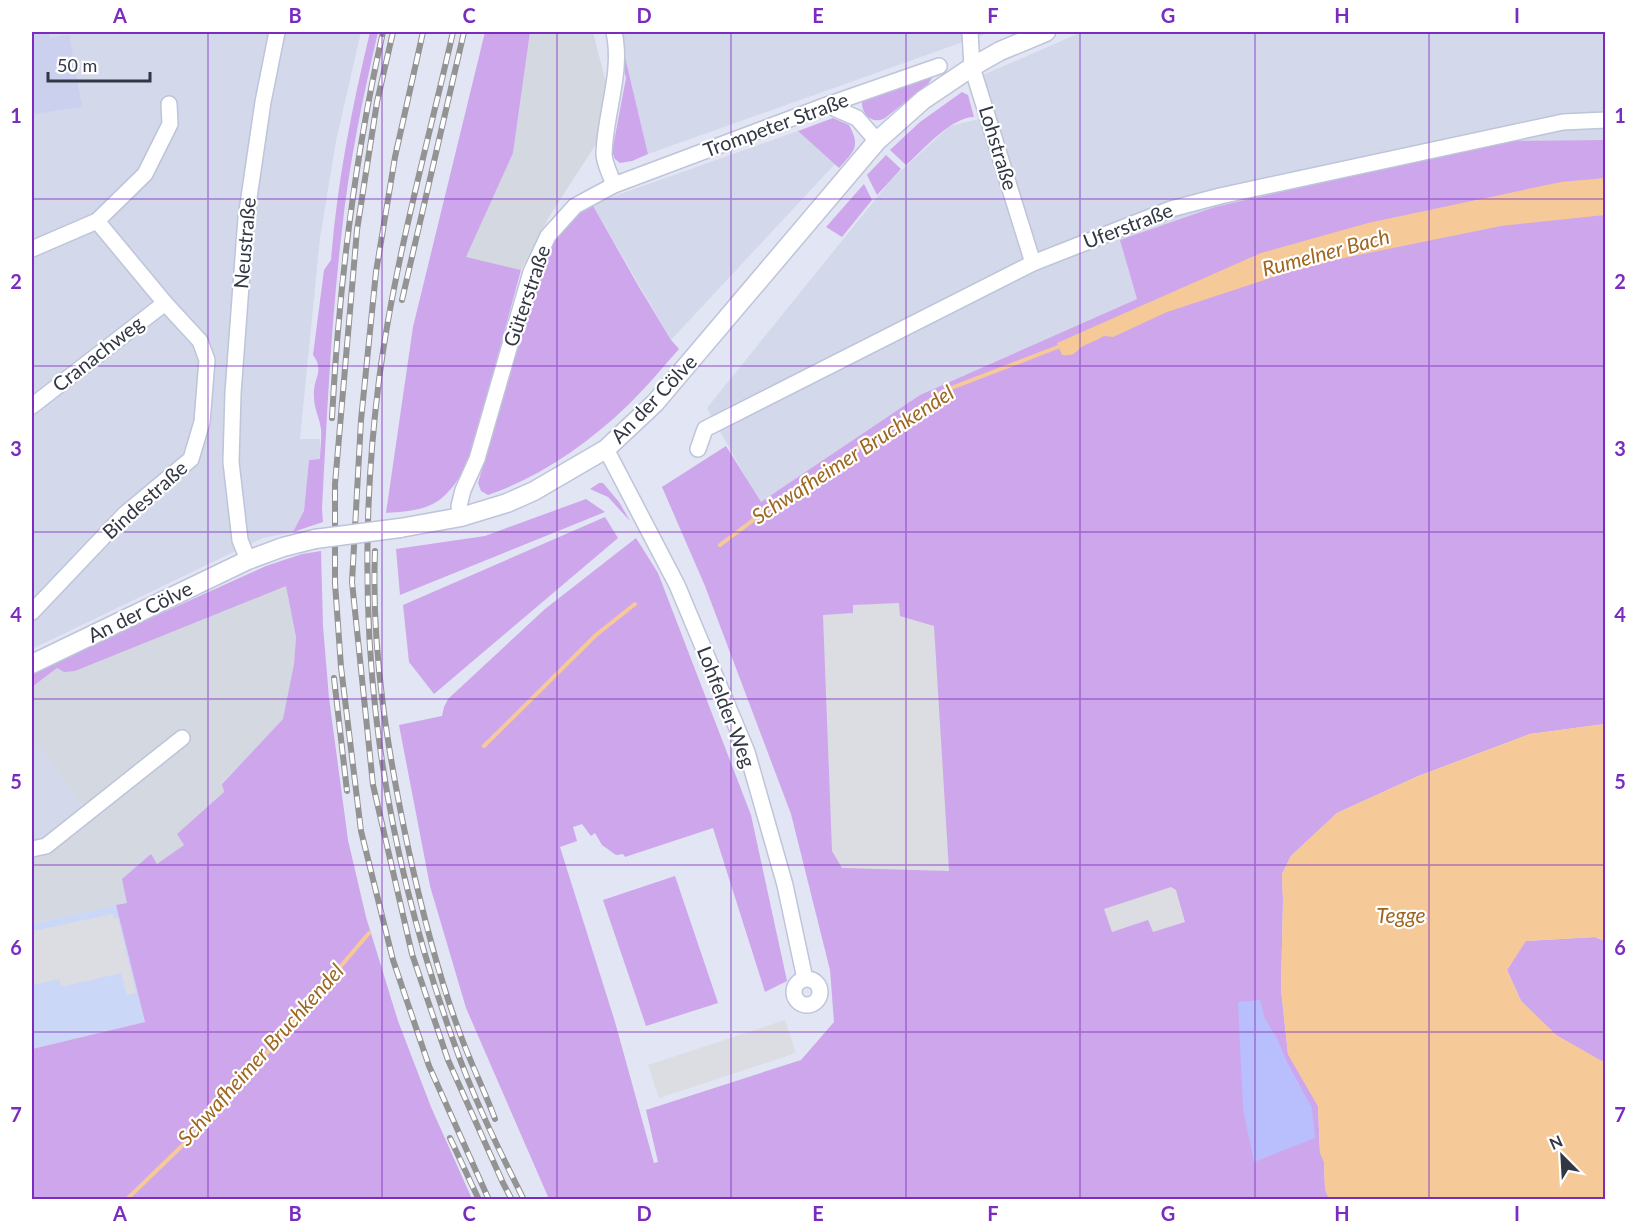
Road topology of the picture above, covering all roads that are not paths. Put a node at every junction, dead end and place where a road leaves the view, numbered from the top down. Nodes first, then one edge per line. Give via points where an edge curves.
1 (277, 32) edge
2 (614, 32) edge
3 (970, 32) edge
4 (1046, 32) edge
5 (939, 66) dead end
6 (972, 67) junction
7 (169, 104) dead end
8 (827, 105) junction
9 (1605, 120) edge
10 (878, 141) junction
11 (614, 185) junction
12 (97, 221) junction
13 (32, 249) edge
14 (1033, 263) junction
15 (165, 303) junction
16 (32, 406) edge
17 (606, 449) junction
18 (698, 449) dead end
19 (461, 517) junction
20 (248, 560) junction
21 (32, 612) edge
22 (32, 664) edge
23 (182, 738) dead end
24 (32, 849) edge
25 (805, 979) dead end

1 - 20 street, Neustraße via 246,218 233,393 232,456 240,540
2 - 11 street via 618,47 604,156
3 - 6 street, Lohstraße
4 - 6 street
5 - 8 street, Trompeter Straße
6 - 10 street, An der Cölve via 923,100
6 - 14 street, Lohstraße
7 - 12 street via 170,124 145,174
8 - 10 street via 857,118
8 - 11 street, Trompeter Straße
9 - 14 street, Uferstraße via 1563,122 1220,196 1171,209
10 - 17 street, An der Cölve via 655,403
11 - 19 street, Güterstraße via 574,206 548,236 531,272 477,459 463,490
12 - 13 street
12 - 15 street, Bindestraße
14 - 18 street, Uferstraße via 705,429
15 - 16 street, Cranachweg
15 - 21 street, Bindestraße via 200,342 207,360 202,422 191,459 125,514
17 - 19 street, An der Cölve via 534,491
17 - 25 street, Lohfelder Weg via 677,585 747,752 786,885
19 - 20 street, An der Cölve, bridge via 315,539
20 - 22 street, An der Cölve
23 - 24 street via 46,846

